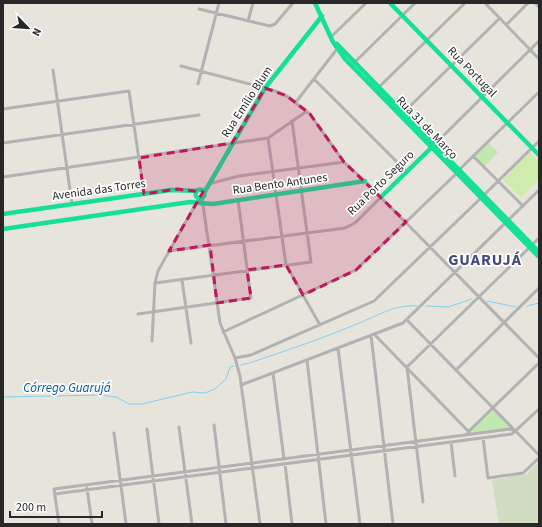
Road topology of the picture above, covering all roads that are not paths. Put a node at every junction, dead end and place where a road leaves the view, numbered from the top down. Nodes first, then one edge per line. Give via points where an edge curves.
1 (219, 3) edge
2 (253, 3) edge
3 (293, 3) edge
4 (315, 3) edge
5 (318, 3) edge
6 (366, 3) edge
7 (390, 3) edge
8 (415, 3) edge
9 (465, 3) edge
10 (485, 3) edge
11 (528, 3) edge
12 (534, 3) edge
13 (539, 8) edge
14 (200, 9) dead end
15 (216, 13) junction
16 (402, 15) junction
17 (322, 16) junction
18 (500, 18) junction
19 (248, 21) junction
20 (506, 25) junction
21 (332, 36) junction
22 (427, 40) junction
23 (539, 41) edge
24 (337, 49) junction
25 (530, 50) junction
26 (539, 59) edge
27 (354, 63) junction
28 (182, 66) dead end
29 (452, 66) junction
30 (53, 70) dead end
31 (201, 71) junction
32 (314, 79) junction
33 (198, 84) dead end
34 (265, 88) junction
35 (378, 88) junction
36 (539, 92) edge
37 (482, 97) junction
38 (58, 101) junction
39 (296, 102) junction
40 (3, 109) edge
41 (306, 111) junction
42 (403, 113) junction
43 (199, 115) dead end
44 (292, 121) junction
45 (507, 123) junction
46 (134, 124) junction
47 (62, 135) junction
48 (268, 138) junction
49 (539, 141) edge
50 (3, 143) edge
51 (232, 143) junction
52 (433, 146) junction
53 (532, 148) junction
54 (539, 155) edge
55 (474, 156) junction
56 (139, 158) junction
57 (344, 162) junction
58 (67, 168) junction
59 (298, 168) junction
60 (272, 171) junction
61 (458, 171) junction
62 (407, 172) junction
63 (3, 177) edge
64 (365, 181) junction
65 (498, 181) junction
66 (208, 184) junction
67 (539, 190) edge
68 (301, 191) junction
69 (144, 194) junction
70 (276, 195) junction
71 (200, 196) junction
72 (381, 197) junction
73 (482, 197) junction
74 (238, 200) junction
75 (203, 203) junction
76 (72, 204) junction
77 (523, 206) junction
78 (3, 214) edge
79 (507, 221) junction
80 (406, 222) junction
81 (3, 229) edge
82 (307, 232) junction
83 (281, 236) junction
84 (539, 238) edge
85 (243, 241) junction
86 (210, 245) junction
87 (531, 246) junction
88 (431, 248) junction
89 (169, 251) junction
90 (539, 252) edge
91 (539, 257) edge
92 (286, 265) junction
93 (247, 270) junction
94 (455, 272) junction
95 (214, 275) junction
96 (182, 280) junction
97 (155, 283) junction
98 (539, 288) edge
99 (303, 295) junction
100 (479, 297) junction
101 (217, 303) junction
102 (186, 308) junction
103 (154, 312) junction
104 (138, 314) dead end
105 (407, 320) junction
106 (504, 322) junction
107 (320, 325) junction
108 (223, 332) junction
109 (373, 335) junction
110 (152, 341) dead end
111 (191, 344) dead end
112 (431, 344) junction
113 (338, 348) junction
114 (235, 358) junction
115 (539, 358) edge
116 (307, 360) junction
117 (539, 363) edge
118 (407, 367) junction
119 (456, 370) junction
120 (273, 373) junction
121 (241, 385) junction
122 (493, 408) junction
123 (539, 410) edge
124 (214, 425) dead end
125 (179, 427) dead end
126 (147, 429) dead end
127 (468, 432) junction
128 (516, 432) junction
129 (114, 433) dead end
130 (465, 435) junction
131 (483, 438) junction
132 (459, 441) junction
133 (416, 442) junction
134 (451, 442) junction
135 (384, 446) junction
136 (417, 447) junction
137 (351, 450) junction
138 (385, 451) junction
139 (318, 454) junction
140 (352, 455) junction
141 (539, 456) edge
142 (284, 459) junction
143 (319, 460) junction
144 (252, 463) junction
145 (285, 464) junction
146 (219, 468) junction
147 (252, 468) junction
148 (185, 472) junction
149 (220, 473) junction
150 (153, 476) junction
151 (455, 476) dead end
152 (186, 477) junction
153 (120, 480) junction
154 (154, 481) junction
155 (87, 485) junction
156 (121, 486) junction
157 (88, 490) junction
158 (55, 494) junction
159 (423, 502) dead end
160 (59, 524) edge
161 (92, 524) edge
162 (126, 524) edge
163 (159, 524) edge
164 (192, 524) edge
165 (226, 524) edge
166 (260, 524) edge
167 (292, 524) edge
168 (326, 524) edge
169 (360, 524) edge
170 (393, 524) edge

1 - 15 street
2 - 19 street
3 - 19 street via 273,26
4 - 17 main road, Rua 31 de Março
5 - 17 main road, Rua 31 de Março
6 - 21 street
7 - 16 main road, Rua Portugal
8 - 16 street
9 - 22 street
10 - 18 street
11 - 20 street
12 - 13 street
14 - 15 street
15 - 19 street
15 - 31 street
16 - 22 main road, Rua Portugal
16 - 27 street
17 - 21 main road, Rua 31 de Março
17 - 24 main road, Rua 31 de Março
17 - 34 main road, Rua Emílio Blum
18 - 20 street
18 - 29 street
20 - 25 street
21 - 27 main road, Rua 31 de Março
22 - 29 main road, Rua Portugal
22 - 35 street
23 - 25 street, Rua Porto Seguro
24 - 32 street
24 - 52 main road, Rua 31 de Março
25 - 26 street
25 - 37 street, Rua Porto Seguro
27 - 35 main road, Rua 31 de Março
28 - 31 street
29 - 37 main road, Rua Portugal
29 - 42 street
30 - 38 street
31 - 33 street
31 - 34 street
32 - 39 street
32 - 62 street
34 - 39 street via 282,93
34 - 51 main road, Rua Emílio Blum
35 - 42 main road, Rua 31 de Março
36 - 45 street
37 - 45 main road, Rua Portugal
37 - 52 street, Rua Porto Seguro
38 - 40 street
38 - 46 street via 129,91
38 - 47 street
39 - 41 street
41 - 44 street
41 - 57 street
42 - 52 main road, Rua 31 de Março
43 - 46 street
44 - 48 street
44 - 59 street
45 - 53 main road, Rua Portugal
45 - 55 street
46 - 47 street
46 - 56 street
47 - 50 street
47 - 58 street
48 - 51 street
48 - 60 street
49 - 53 street
51 - 56 street
51 - 66 main road, Rua Emílio Blum
52 - 61 main road, Rua 31 de Março
52 - 62 main road, Rua Porto Seguro
53 - 54 main road, Rua Portugal
53 - 65 street
55 - 61 street
55 - 65 street
56 - 58 street
56 - 69 street
57 - 59 street
57 - 64 street
58 - 63 street
58 - 76 street
59 - 60 street
59 - 68 street
60 - 66 street
60 - 70 street
61 - 73 main road, Rua 31 de Março
61 - 80 street
62 - 72 main road, Rua Porto Seguro
64 - 68 main road, Rua Bento Antunes
64 - 72 street
65 - 73 street
65 - 77 street
66 - 71 main road, Rua Emílio Blum
67 - 77 street
68 - 70 main road, Rua Bento Antunes
68 - 82 street
69 - 71 main road, Avenida das Torres via 177,189
69 - 76 main road, Avenida das Torres
70 - 74 main road, Rua Bento Antunes
70 - 83 street
71 - 75 main road, Rua Bento Antunes
71 - 81 main road, Avenida das Torres via 190,202
71 - 89 street, Rua Emílio Blum
72 - 80 street
72 - 82 street, Rua Porto Seguro via 348,227
73 - 79 main road, Rua 31 de Março
73 - 88 street
74 - 75 main road, Rua Bento Antunes
74 - 85 street
75 - 86 street
76 - 78 main road, Avenida das Torres
77 - 79 street
79 - 87 main road, Rua 31 de Março
79 - 94 street
80 - 88 street
80 - 99 street via 356,270
82 - 83 street, Rua Porto Seguro
82 - 92 street via 311,262
83 - 85 street, Rua Porto Seguro
83 - 92 street
84 - 87 street
85 - 86 street, Rua Porto Seguro
85 - 93 street
86 - 89 street, Rua Porto Seguro
86 - 95 street
87 - 90 main road, Rua 31 de Março
87 - 91 main road, Rua 31 de Março
87 - 100 street
88 - 94 street
88 - 107 street via 374,301
89 - 97 street, Rua Emílio Blum via 158,271
92 - 93 street
92 - 99 street
93 - 95 street
93 - 101 street via 251,298
94 - 100 street
94 - 105 street
95 - 96 street
95 - 101 street
96 - 97 street
96 - 102 street
97 - 103 street, Rua Emílio Blum
98 - 106 street
99 - 107 street
99 - 108 street
100 - 106 street
100 - 112 street
101 - 102 street
101 - 108 street
102 - 103 street
102 - 111 street
103 - 104 street
103 - 110 street, Rua Emílio Blum
105 - 109 street
105 - 112 street
106 - 115 street
106 - 119 street
107 - 114 street via 251,355
108 - 114 street
109 - 113 street
109 - 118 street
109 - 135 street
112 - 118 street
112 - 119 street
113 - 116 street
113 - 137 street
114 - 121 street
116 - 120 street
116 - 139 street
117 - 122 street
118 - 127 street
118 - 133 street
119 - 122 street
120 - 121 street
120 - 142 street
121 - 144 street
122 - 127 street
122 - 128 street
123 - 128 street
124 - 146 street
125 - 148 street
126 - 150 street
127 - 130 street
128 - 130 street via 510,430
128 - 131 street
128 - 141 street
129 - 153 street
130 - 132 street
130 - 133 street
131 - 132 street
131 - 141 street via 488,478 523,473
132 - 134 street
133 - 135 street
133 - 136 street
134 - 136 street
134 - 151 street
135 - 137 street
135 - 138 street
136 - 138 street
136 - 159 street
137 - 139 street
137 - 140 street
138 - 140 street
138 - 170 street
139 - 142 street
139 - 143 street
140 - 143 street
140 - 169 street
142 - 144 street
143 - 145 street
143 - 168 street
144 - 146 street
144 - 147 street
145 - 147 street
145 - 167 street
146 - 148 street
146 - 149 street
147 - 149 street
147 - 166 street
148 - 150 street
148 - 152 street
149 - 152 street
149 - 165 street
150 - 153 street
150 - 154 street
152 - 154 street
152 - 164 street
153 - 155 street
153 - 156 street
154 - 156 street
154 - 163 street
155 - 157 street
155 - 158 street via 54,489
156 - 157 street
156 - 162 street
157 - 158 street
157 - 161 street
158 - 160 street

